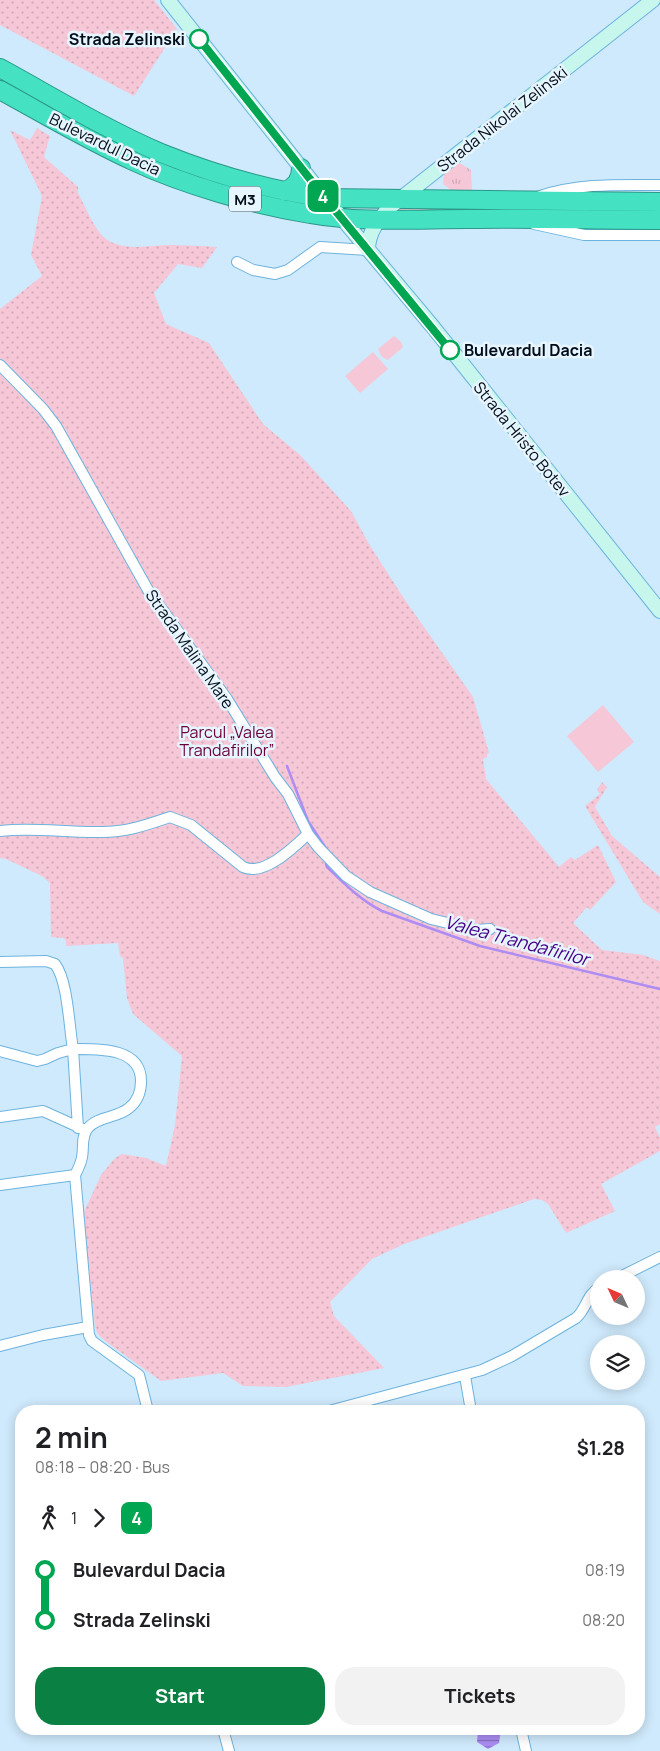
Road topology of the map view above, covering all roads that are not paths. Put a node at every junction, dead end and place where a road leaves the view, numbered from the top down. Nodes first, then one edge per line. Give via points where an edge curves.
1 (168, 0) edge
2 (653, 0) edge
3 (0, 68) edge
4 (0, 90) edge
5 (301, 168) junction
6 (660, 185) edge
7 (284, 191) junction
8 (325, 198) junction
9 (399, 199) junction
10 (526, 200) junction
11 (660, 202) edge
12 (340, 218) junction
13 (379, 219) junction
14 (516, 219) junction
15 (660, 220) edge
16 (660, 235) edge
17 (368, 250) junction
18 (237, 262) dead end
19 (0, 365) edge
20 (660, 611) edge
21 (0, 831) edge
22 (308, 834) junction
23 (490, 929) dead end
24 (0, 962) edge
25 (74, 1049) junction
26 (0, 1051) edge
27 (0, 1116) edge
28 (82, 1129) junction
29 (75, 1175) junction
30 (0, 1185) edge
31 (660, 1257) edge
32 (634, 1270) edge
33 (590, 1297) edge
34 (88, 1327) junction
35 (0, 1346) edge
36 (465, 1376) junction
37 (146, 1405) edge
38 (351, 1405) edge
39 (470, 1405) edge
40 (225, 1735) edge
41 (522, 1735) edge
42 (229, 1751) edge
43 (526, 1751) edge

1 - 5 main road, Strada Hristo Botev
2 - 9 main road, Strada Nikolai Zelinski
3 - 7 highway, Bulevardul Dacia / M3 via 160,152 233,178
4 - 12 highway, Bulevardul Dacia / M3 via 152,170 254,202
5 - 7 highway via 297,183
5 - 8 main road, Strada Hristo Botev
6 - 10 street, Bulevardul Dacia via 595,185 558,190
7 - 8 highway, Bulevardul Dacia / M3
8 - 9 highway, Bulevardul Dacia / M3
8 - 12 main road, Strada Hristo Botev
9 - 10 highway, Bulevardul Dacia / M3
9 - 13 main road, Strada Nikolai Zelinski
10 - 11 highway, Bulevardul Dacia / M3
12 - 13 highway, Bulevardul Dacia / M3
12 - 17 main road, Strada Hristo Botev
13 - 14 highway, Bulevardul Dacia / M3
13 - 17 main road, Strada Nikolai Zelinski via 368,240
14 - 15 highway, Bulevardul Dacia / M3
14 - 16 street via 584,236
17 - 18 street via 320,247 288,270 275,274 253,270
17 - 20 main road, Strada Hristo Botev
19 - 22 street, Strada Malina Mare via 56,426 148,590 227,699 288,794
21 - 22 street via 23,828 111,831 141,828 170,817 191,825 243,867 253,870 290,851
22 - 23 street, Strada Malina Mare via 346,876 370,892 431,919 477,930
24 - 25 street via 46,961 55,964 65,992
25 - 26 street via 37,1061
25 - 28 street
25 - 28 street via 128,1056 139,1069 141,1077 139,1094 132,1106
27 - 28 street via 43,1111
28 - 29 street via 82,1158
29 - 30 street
29 - 34 street
31 - 32 street
33 - 36 street via 576,1318 503,1361
34 - 35 street
34 - 37 street via 92,1341 139,1375
36 - 38 street
36 - 39 street
40 - 42 street
41 - 43 street

